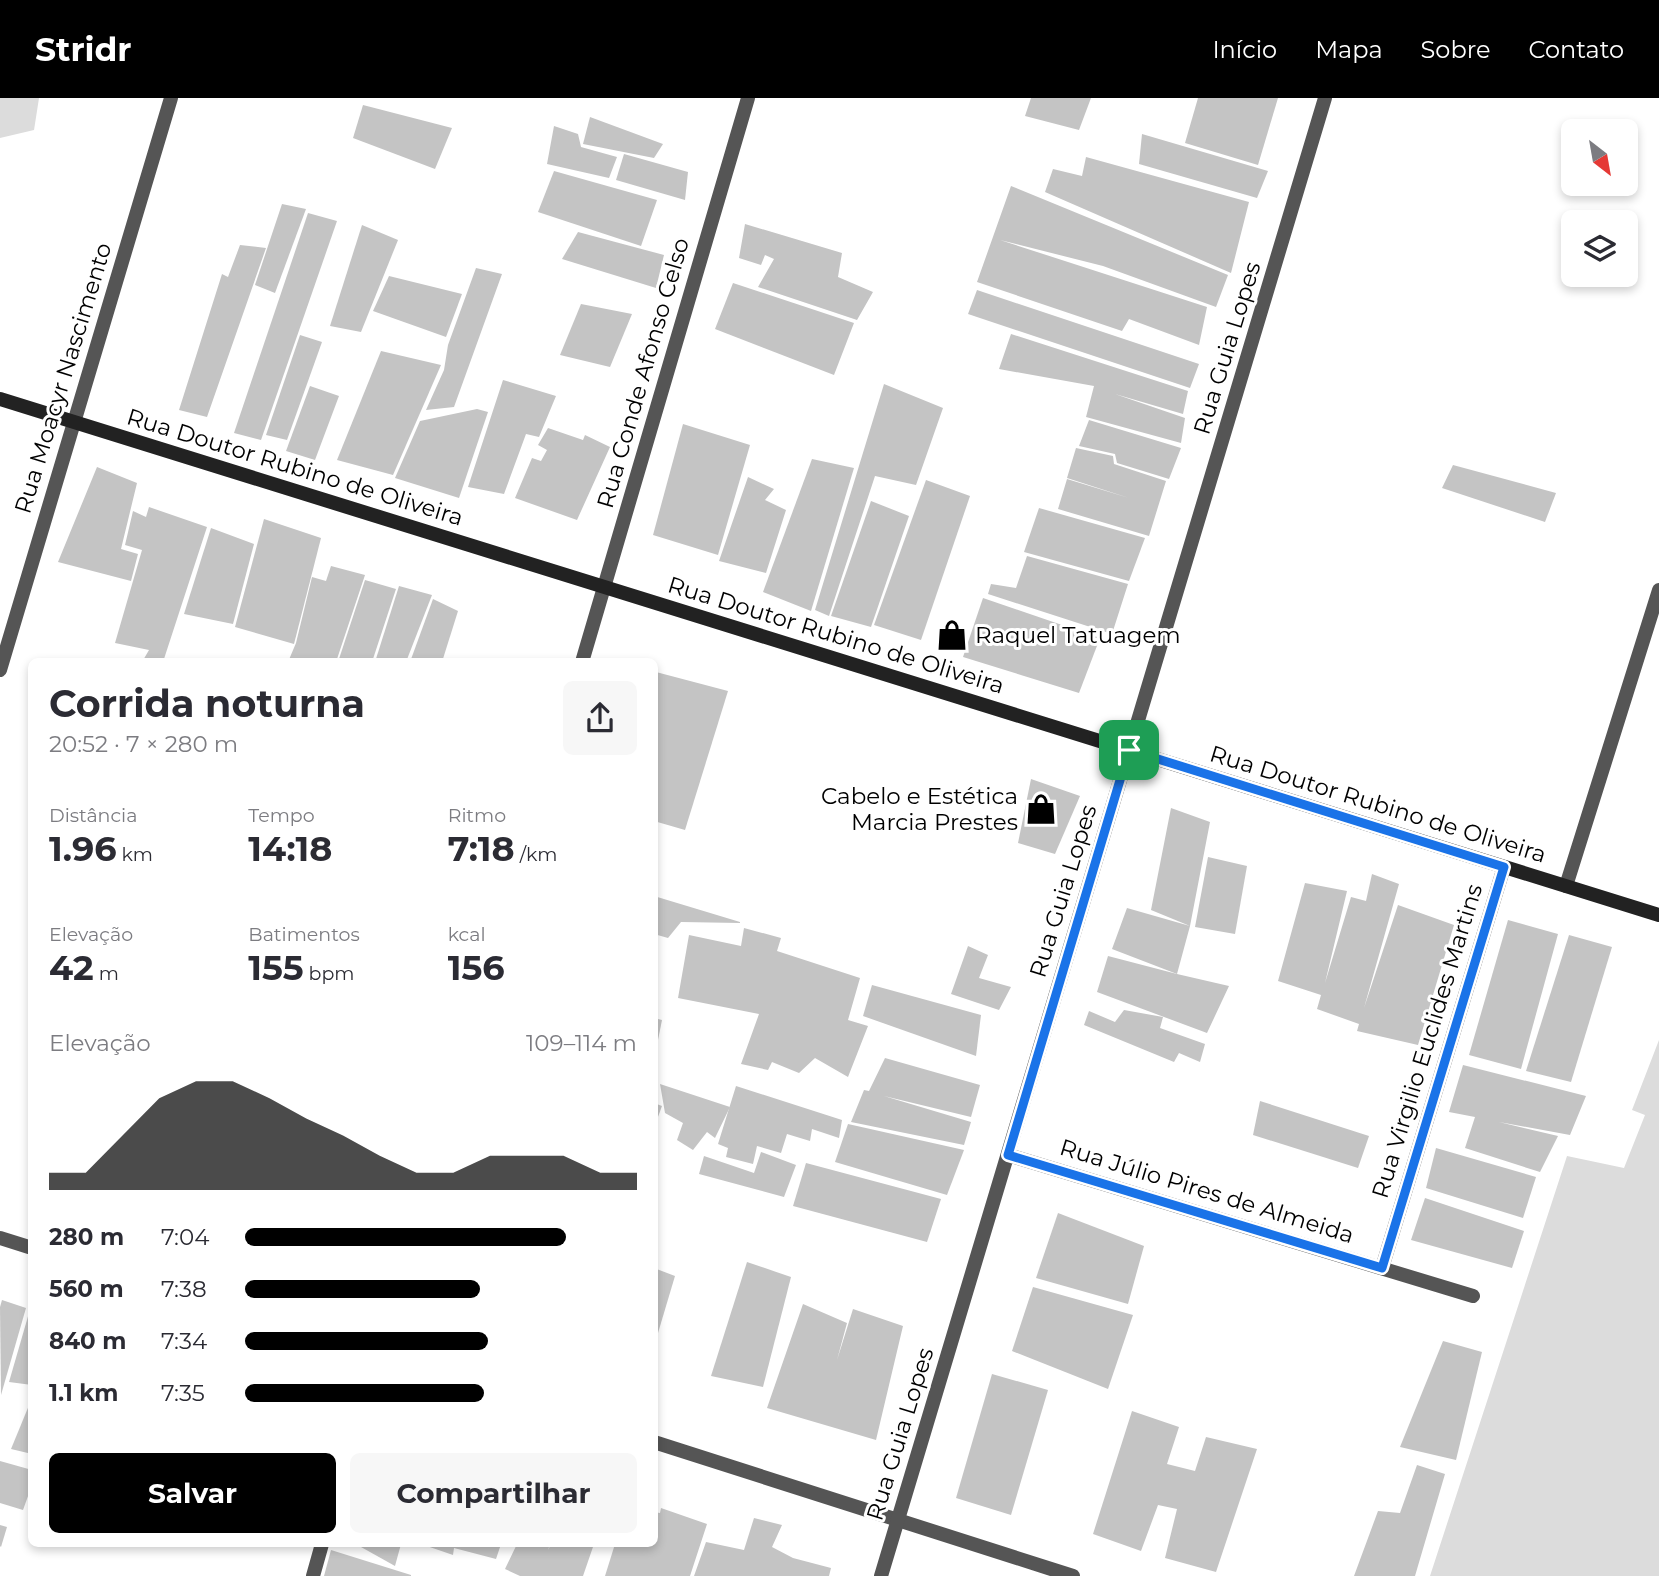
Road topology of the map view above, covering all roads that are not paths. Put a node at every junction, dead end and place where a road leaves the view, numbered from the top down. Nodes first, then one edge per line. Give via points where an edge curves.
1 (171, 98) edge
2 (748, 98) edge
3 (1325, 98) edge
4 (0, 399) edge
5 (74, 423) junction
6 (604, 587) junction
7 (1659, 590) edge
8 (583, 658) edge
9 (0, 670) edge
10 (1129, 750) junction
11 (1504, 867) junction
12 (1566, 886) junction
13 (1659, 915) edge
14 (1008, 1155) junction
15 (0, 1238) edge
16 (28, 1247) edge
17 (1382, 1268) junction
18 (1472, 1296) dead end
19 (658, 1443) edge
20 (899, 1518) junction
21 (321, 1547) edge
22 (313, 1576) edge
23 (881, 1576) edge
24 (1073, 1576) edge

1 - 5 street, Rua Moacyr Nascimento
2 - 6 street, Rua Conde Afonso Celso
3 - 10 street, Rua Guia Lopes
4 - 5 street, Rua Doutor Rubino de Oliveira
5 - 6 street, Rua Doutor Rubino de Oliveira
5 - 9 street, Rua Moacyr Nascimento
6 - 8 street, Rua Conde Afonso Celso
6 - 10 street, Rua Doutor Rubino de Oliveira
7 - 12 street
10 - 11 street, Rua Doutor Rubino de Oliveira
10 - 14 street, Rua Guia Lopes
11 - 12 street, Rua Doutor Rubino de Oliveira
11 - 17 street, Rua Virgilio Euclides Martins
12 - 13 street, Rua Doutor Rubino de Oliveira
14 - 17 street, Rua Júlio Pires de Almeida
14 - 20 street, Rua Guia Lopes
15 - 16 street
17 - 18 street, Rua Júlio Pires de Almeida
19 - 20 street
20 - 23 street, Rua Guia Lopes
20 - 24 street
21 - 22 street

